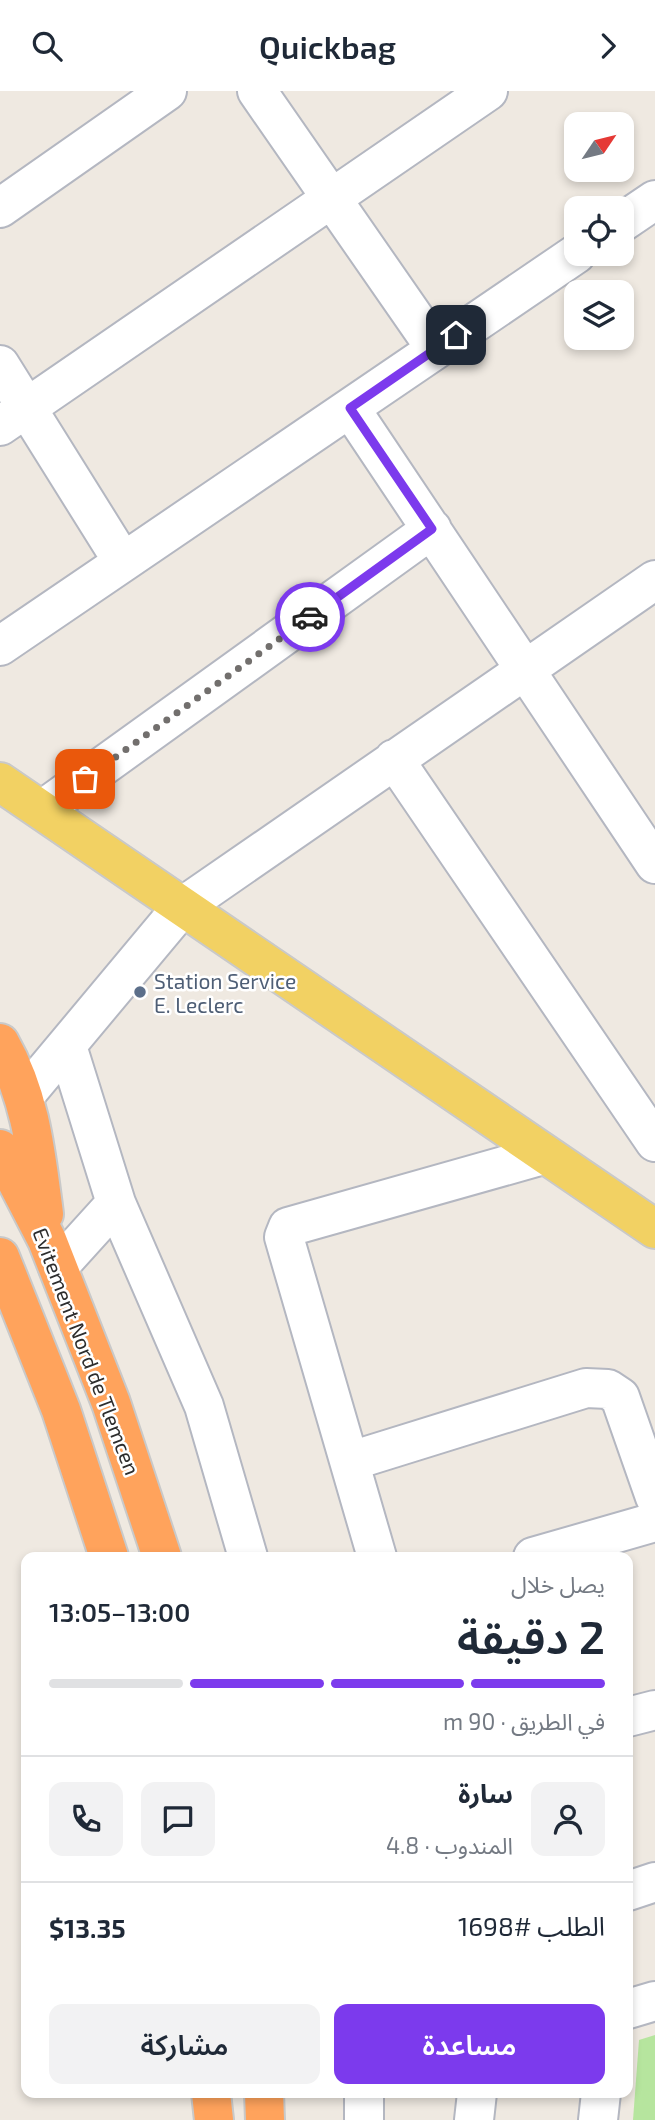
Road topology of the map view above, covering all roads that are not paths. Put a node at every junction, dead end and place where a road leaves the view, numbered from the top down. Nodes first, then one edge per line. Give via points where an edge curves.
1 (166, 91) edge
2 (257, 91) edge
3 (474, 95) edge
4 (331, 198) junction
5 (655, 200) edge
6 (0, 208) edge
7 (634, 214) edge
8 (564, 262) edge
9 (436, 349) junction
10 (0, 365) edge
11 (350, 408) junction
12 (13, 417) edge
13 (432, 529) junction
14 (123, 562) junction
15 (655, 580) edge
16 (0, 646) edge
17 (526, 668) junction
18 (394, 759) junction
19 (0, 782) edge
20 (41, 810) junction
21 (655, 864) edge
22 (181, 907) junction
23 (0, 1043) edge
24 (67, 1046) junction
25 (25, 1095) junction
26 (655, 1142) edge
27 (0, 1149) edge
28 (543, 1155) junction
29 (116, 1203) junction
30 (655, 1229) edge
31 (52, 1254) junction
32 (0, 1257) edge
33 (351, 1461) junction
34 (655, 1497) edge
35 (655, 1522) edge
36 (106, 1552) edge
37 (160, 1552) edge
38 (247, 1552) edge
39 (376, 1552) edge
40 (550, 1552) edge
41 (655, 1710) edge
42 (633, 1716) edge
43 (655, 1882) edge
44 (633, 1889) edge
45 (655, 2001) edge
46 (633, 2008) edge
47 (212, 2098) edge
48 (264, 2098) edge
49 (364, 2098) edge
50 (476, 2098) edge
51 (600, 2098) edge
52 (214, 2120) edge
53 (265, 2120) edge
54 (364, 2120) edge
55 (474, 2120) edge
56 (598, 2120) edge

1 - 6 street
2 - 4 street
3 - 4 street
4 - 9 street
4 - 12 street
5 - 7 street
8 - 9 street
9 - 11 street
10 - 12 street
11 - 13 street
11 - 14 street
12 - 14 street
13 - 17 street
13 - 20 street
14 - 16 street
15 - 17 street
17 - 18 street
17 - 21 street
18 - 22 street
18 - 26 street
19 - 20 main road
20 - 22 main road
22 - 24 street
22 - 28 main road
23 - 25 highway
24 - 25 street
24 - 29 street
25 - 31 highway
27 - 31 highway, Evitement Nord de Tlemcen
28 - 30 main road
28 - 33 street via 288,1227 284,1237
29 - 31 street
29 - 38 street via 204,1406
31 - 37 highway, Evitement Nord de Tlemcen via 110,1403
32 - 36 highway via 61,1410
33 - 34 street via 586,1388 608,1389 620,1397
33 - 39 street
35 - 40 street
41 - 42 street
43 - 44 street
45 - 46 street
47 - 52 highway
48 - 53 highway
49 - 54 street
50 - 55 street
51 - 56 street

